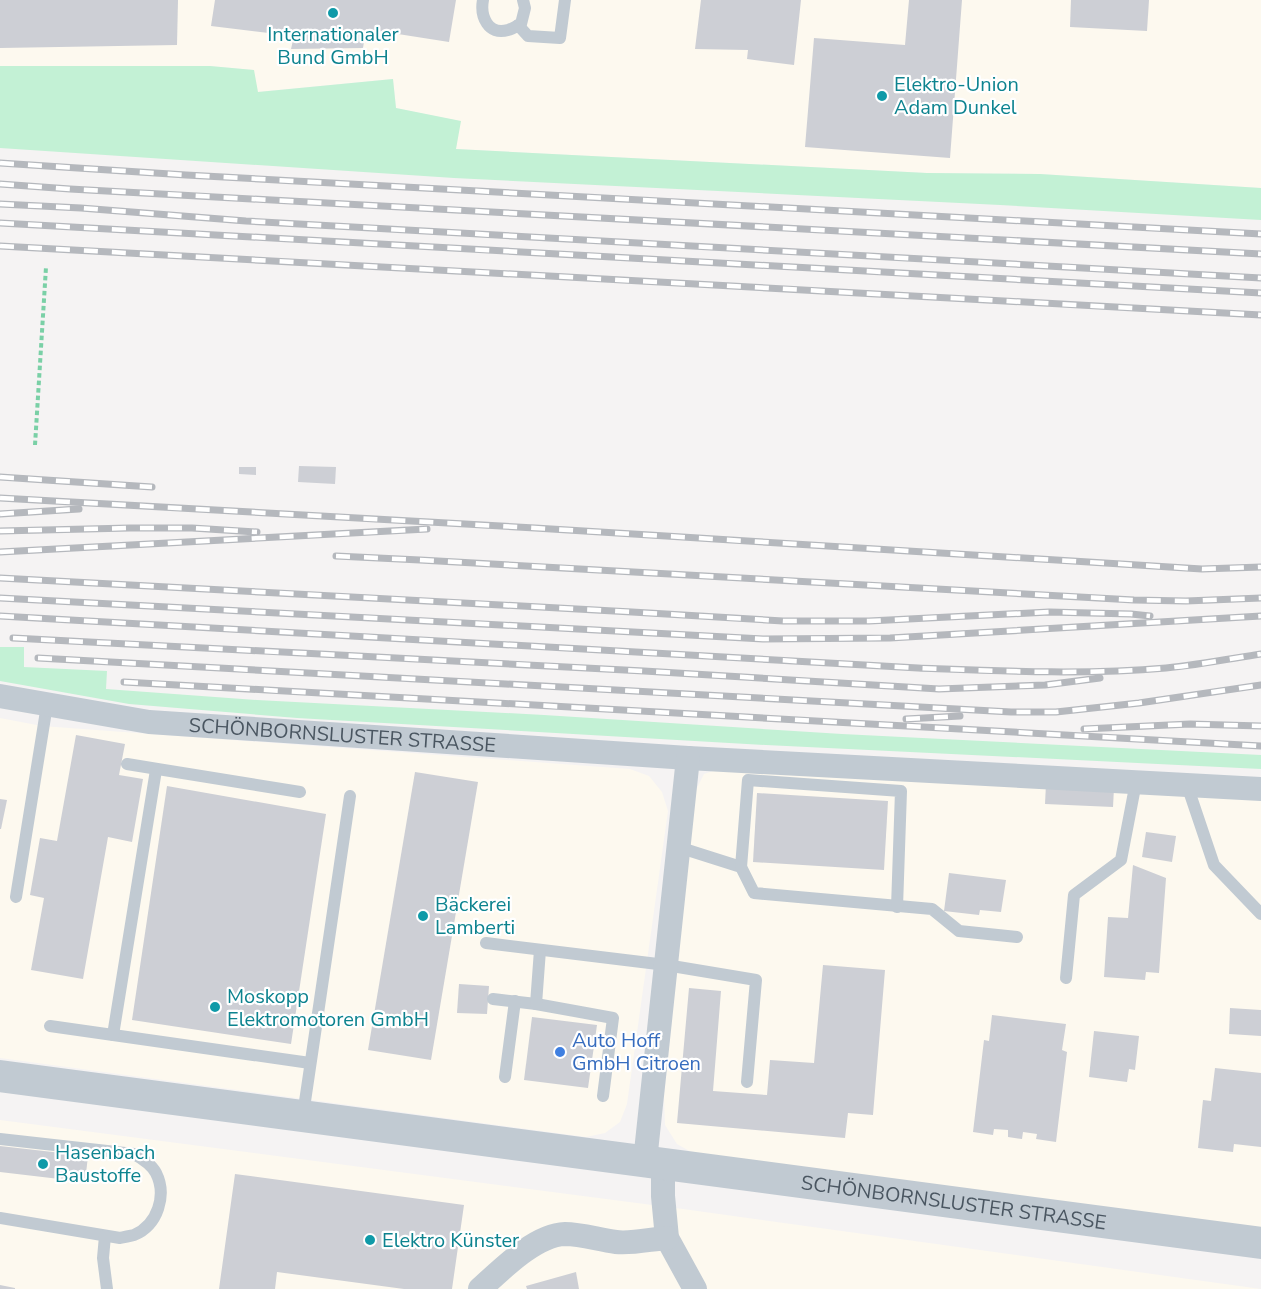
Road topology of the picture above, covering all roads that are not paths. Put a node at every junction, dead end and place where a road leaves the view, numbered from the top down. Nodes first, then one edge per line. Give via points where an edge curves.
1 (483, 0) edge
2 (523, 0) edge
3 (565, 0) edge
4 (518, 25) junction
5 (0, 696) edge
6 (47, 705) junction
7 (688, 758) junction
8 (126, 764) dead end
9 (156, 770) junction
10 (1136, 782) junction
11 (1187, 785) junction
12 (1261, 789) edge
13 (300, 792) dead end
14 (350, 796) dead end
15 (678, 847) junction
16 (741, 867) junction
17 (16, 897) dead end
18 (897, 907) junction
19 (1261, 914) edge
20 (1017, 937) dead end
21 (486, 943) dead end
22 (540, 950) junction
23 (666, 965) junction
24 (1066, 978) dead end
25 (493, 999) dead end
26 (515, 1001) junction
27 (536, 1004) junction
28 (50, 1026) dead end
29 (113, 1035) junction
30 (310, 1063) junction
31 (0, 1076) edge
32 (506, 1077) dead end
33 (747, 1082) dead end
34 (603, 1096) dead end
35 (303, 1116) junction
36 (0, 1139) edge
37 (654, 1162) junction
38 (0, 1218) edge
39 (105, 1236) junction
40 (667, 1238) junction
41 (1261, 1243) edge
42 (107, 1289) edge
43 (480, 1289) edge
44 (695, 1289) edge

1 - 4 lane via 484,21 494,30 507,31
2 - 4 lane via 525,8
3 - 4 lane via 560,38 528,36
5 - 6 street, SCHÖNBORNSLUSTER STRASSE
6 - 7 street, SCHÖNBORNSLUSTER STRASSE via 149,722
6 - 17 lane
7 - 10 street, SCHÖNBORNSLUSTER STRASSE
7 - 15 street
8 - 9 lane
9 - 13 lane
9 - 29 lane
10 - 11 street, SCHÖNBORNSLUSTER STRASSE
10 - 24 lane via 1121,860 1074,895
11 - 12 street, SCHÖNBORNSLUSTER STRASSE
11 - 19 lane via 1214,865
14 - 30 lane
15 - 16 lane
15 - 23 street
16 - 18 lane via 754,893
16 - 18 lane via 748,780 901,790
18 - 20 lane via 932,909 959,932
21 - 22 lane
22 - 23 lane
22 - 27 lane
23 - 33 lane via 756,980
23 - 37 street
25 - 26 lane
26 - 27 lane
26 - 32 lane
27 - 34 lane via 613,1018
28 - 29 lane
29 - 30 lane
30 - 35 lane
31 - 35 street, SCHÖNBORNSLUSTER STRASSE
35 - 37 street, SCHÖNBORNSLUSTER STRASSE
36 - 39 lane via 134,1154 146,1162 156,1173 160,1186 156,1215 134,1235
37 - 40 street via 663,1196
37 - 41 street, SCHÖNBORNSLUSTER STRASSE
38 - 39 lane
39 - 42 lane
40 - 43 street via 619,1243 564,1234 545,1239 516,1256
40 - 44 street

